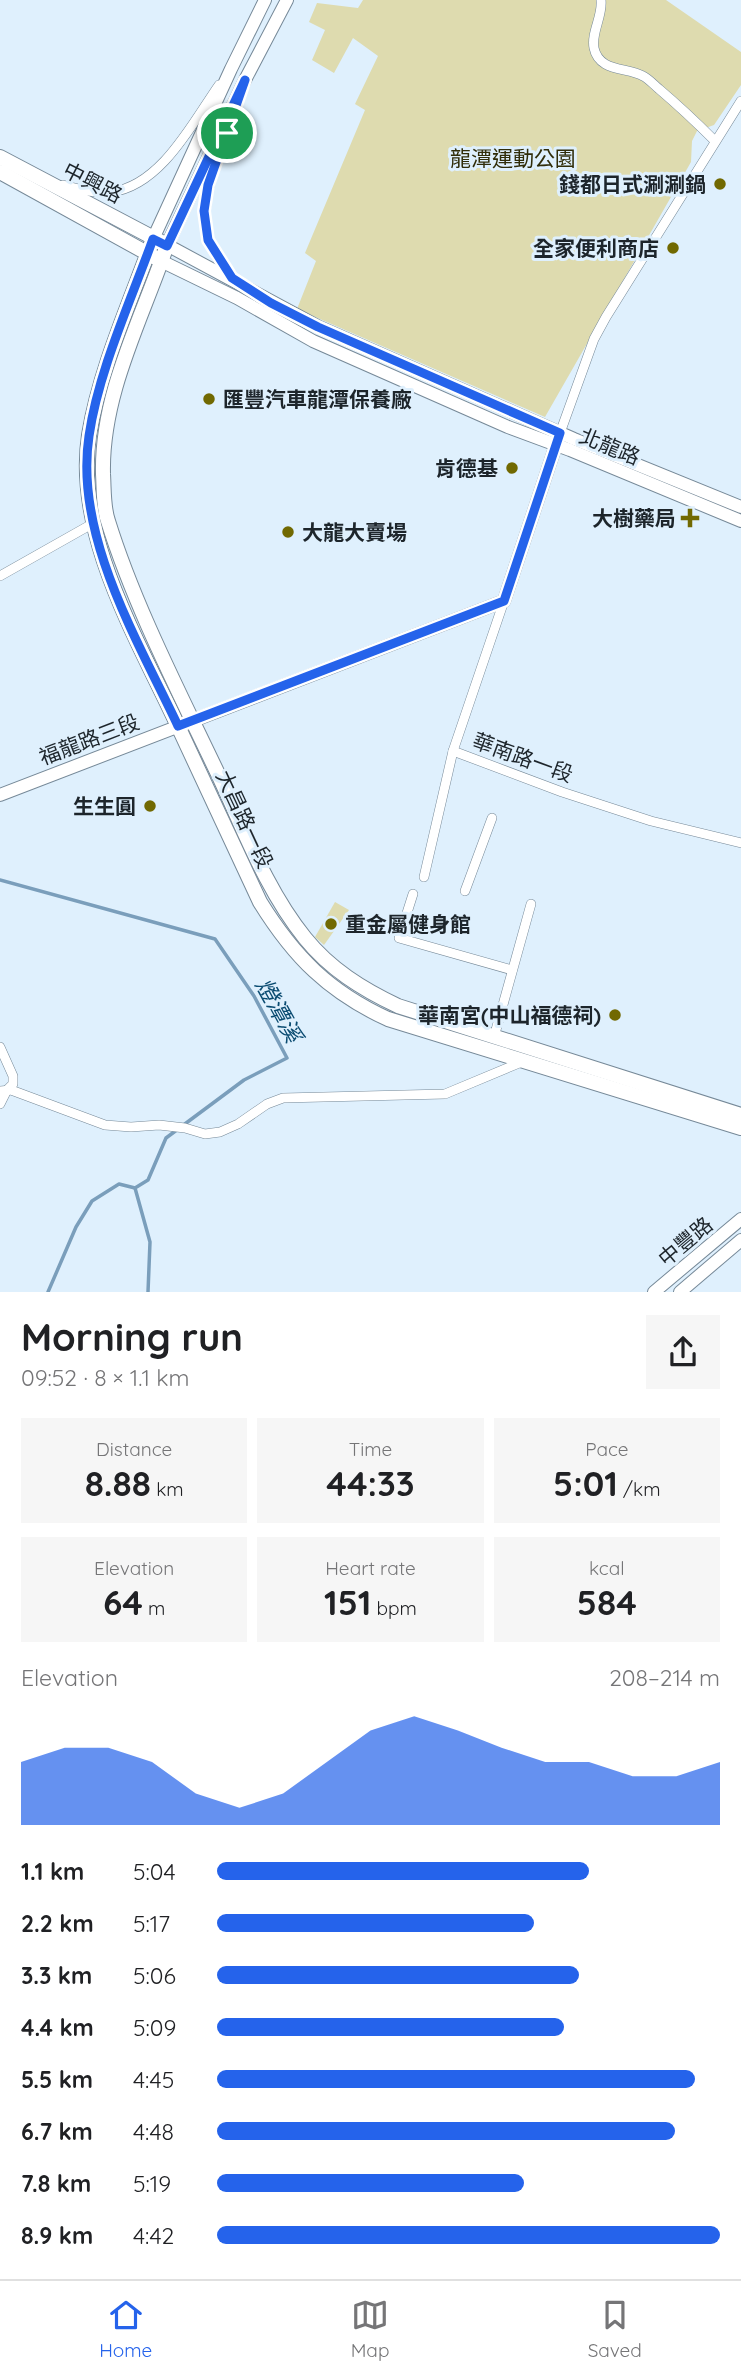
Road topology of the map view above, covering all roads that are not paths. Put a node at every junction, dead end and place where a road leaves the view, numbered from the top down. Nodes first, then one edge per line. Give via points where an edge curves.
1 (265, 0) edge
2 (286, 0) edge
3 (601, 0) edge
4 (231, 69) junction
5 (245, 80) junction
6 (741, 101) edge
7 (715, 141) junction
8 (2, 168) edge
9 (44, 180) junction
10 (160, 242) junction
11 (148, 254) junction
12 (161, 261) junction
13 (271, 303) junction
14 (558, 439) junction
15 (741, 507) edge
16 (741, 521) edge
17 (92, 524) junction
18 (0, 576) edge
19 (504, 601) junction
20 (185, 723) junction
21 (453, 751) junction
22 (0, 794) edge
23 (492, 818) dead end
24 (741, 843) edge
25 (424, 877) dead end
26 (465, 891) dead end
27 (413, 894) dead end
28 (531, 904) dead end
29 (512, 970) junction
30 (494, 1037) junction
31 (0, 1047) edge
32 (524, 1061) junction
33 (4, 1090) edge
34 (0, 1104) edge
35 (741, 1115) edge
36 (741, 1128) edge
37 (741, 1219) edge
38 (741, 1240) edge
39 (654, 1292) edge
40 (680, 1292) edge

1 - 4 main road
2 - 5 main road
3 - 7 street via 594,38 594,50 601,60 642,75
4 - 9 street via 168,157 134,186 89,192
4 - 10 main road
5 - 10 main road
5 - 13 street via 208,185 204,211 208,240 232,278
6 - 7 street
7 - 14 street via 594,339
8 - 9 main road, 中興路
8 - 11 main road, 中興路
9 - 10 main road, 中興路
10 - 11 main road, 大昌路一段
10 - 12 main road, 大昌路一段
10 - 13 main road, 北龍路
11 - 12 main road, 中興路
11 - 17 main road, 大昌路一段 via 100,388 89,437
12 - 14 main road, 北龍路 via 313,341 508,427
12 - 20 main road, 大昌路一段 via 114,390 103,473 107,519
13 - 14 main road, 北龍路
14 - 15 main road, 北龍路
14 - 16 main road, 北龍路
14 - 19 main road, 華南路一段
17 - 18 street
17 - 20 main road, 大昌路一段 via 124,611
19 - 20 main road, 福龍路三段
19 - 21 street, 華南路一段
20 - 22 main road, 福龍路三段
20 - 30 main road, 大昌路一段 via 272,888 299,931 326,961 351,981 398,1006
20 - 32 main road, 大昌路一段 via 260,902 294,952 318,976 362,1008 388,1019
21 - 24 street, 華南路一段 via 650,821
21 - 25 street
23 - 26 street
27 - 29 street via 400,938
28 - 29 street
29 - 30 street
30 - 35 main road, 大昌路一段
31 - 33 street via 13,1076 13,1084
32 - 33 street via 445,1094 283,1098 238,1124 205,1134 171,1126 105,1125
32 - 36 main road, 大昌路一段
33 - 34 street
37 - 39 main road, 中豐路
38 - 40 main road, 中豐路

